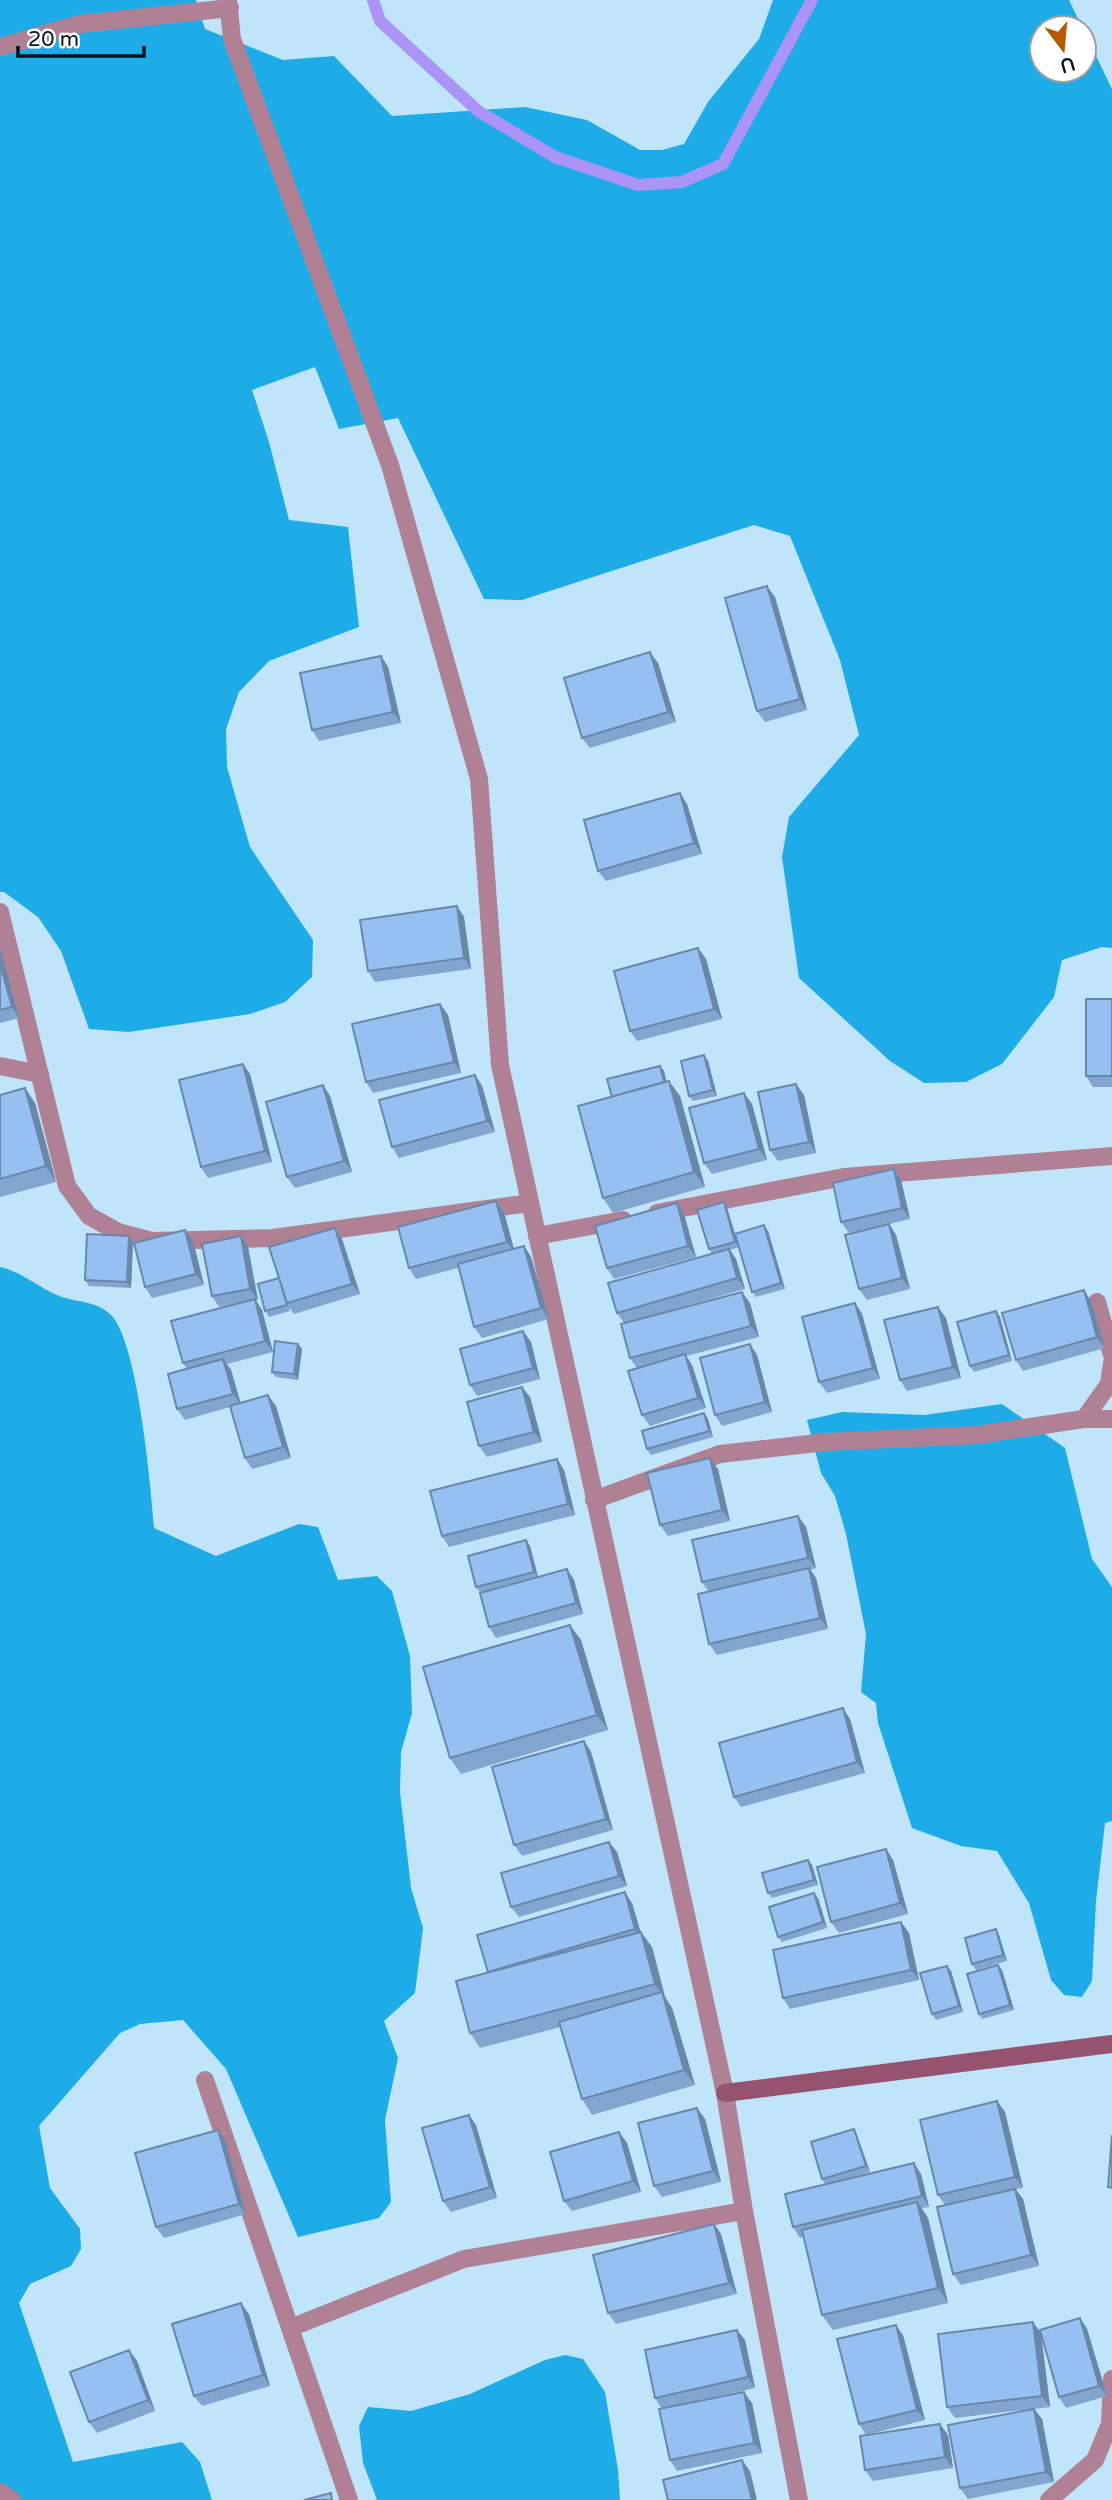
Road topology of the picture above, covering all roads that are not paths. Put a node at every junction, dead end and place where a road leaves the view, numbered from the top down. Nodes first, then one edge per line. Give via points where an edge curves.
1 (229, 4) edge
2 (0, 47) edge
3 (0, 912) edge
4 (0, 1066) edge
5 (40, 1074) junction
6 (1112, 1156) edge
7 (530, 1203) junction
8 (537, 1236) junction
9 (1097, 1302) dead end
10 (1112, 1355) edge
11 (1112, 1363) edge
12 (1084, 1419) junction
13 (1112, 1419) edge
14 (594, 1500) junction
15 (1112, 2044) edge
16 (205, 2080) dead end
17 (725, 2093) junction
18 (744, 2211) junction
19 (290, 2328) junction
20 (1112, 2379) edge
21 (0, 2492) edge
22 (12, 2500) edge
23 (349, 2500) edge
24 (799, 2500) edge
25 (1049, 2500) edge

1 - 2 street via 80,24
1 - 7 street via 232,39 390,465 479,779 500,1065
3 - 5 street
4 - 5 street
5 - 7 street via 67,1186 89,1216 118,1232 152,1241 273,1238
6 - 8 street via 844,1177
7 - 8 street
8 - 14 street
9 - 10 street
11 - 12 street via 1110,1384
12 - 13 street
12 - 14 street via 977,1435 826,1442 720,1454
14 - 17 street
15 - 17 street
16 - 19 street
17 - 18 street
18 - 19 street via 464,2259
18 - 24 street
19 - 23 street
20 - 25 street via 1110,2424 1095,2460
21 - 22 street

